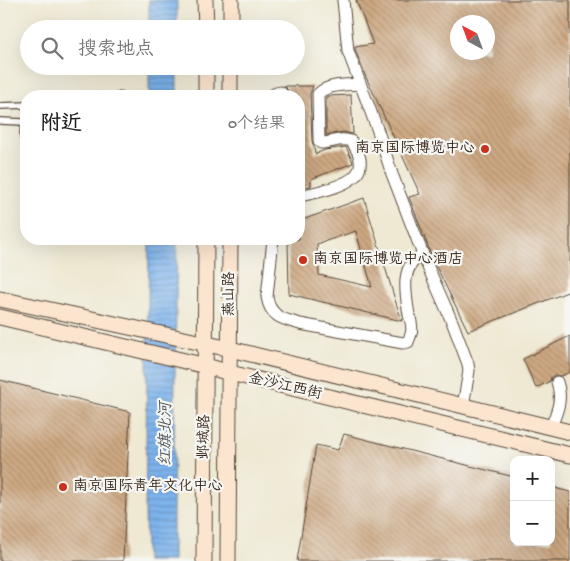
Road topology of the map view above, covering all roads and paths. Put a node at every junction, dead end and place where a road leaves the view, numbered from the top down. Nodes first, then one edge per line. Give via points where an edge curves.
1 (206, 0) edge
2 (231, 0) edge
3 (343, 0) edge
4 (206, 20) edge
5 (230, 20) edge
6 (206, 75) edge
7 (230, 75) edge
8 (360, 84) junction
9 (206, 90) edge
10 (230, 90) edge
11 (20, 105) edge
12 (0, 106) edge
13 (0, 122) edge
14 (20, 122) edge
15 (305, 195) edge
16 (206, 245) edge
17 (230, 245) edge
18 (272, 245) edge
19 (423, 256) junction
20 (399, 270) dead end
21 (406, 291) junction
22 (0, 299) edge
23 (0, 316) edge
24 (206, 344) junction
25 (230, 349) junction
26 (206, 366) junction
27 (230, 373) junction
28 (557, 382) dead end
29 (464, 406) junction
30 (551, 428) junction
31 (570, 432) edge
32 (570, 455) edge
33 (204, 561) edge
34 (228, 561) edge

1 - 4 street
2 - 5 street
3 - 8 street via 348,51
6 - 9 street
7 - 10 street
8 - 15 street via 328,87 318,94 319,141 351,141 357,150 359,171 353,179 340,185
8 - 19 street
11 - 12 lane
13 - 14 lane
16 - 24 street, 燕山路
17 - 25 street, 燕山路
18 - 21 street via 268,305 276,316 286,320 408,342 412,326
19 - 21 street via 411,263 406,274
19 - 29 street via 468,364
20 - 21 street
22 - 24 street, 金沙江西街
23 - 26 street, 金沙江西街
24 - 25 street, 金沙江西街
24 - 26 street, 邺城路
25 - 27 street, 邺城路
25 - 29 street, 金沙江西街
26 - 27 street, 金沙江西街
26 - 33 street, 邺城路
27 - 32 street, 金沙江西街
27 - 34 street, 邺城路
28 - 30 street via 560,404
29 - 30 street, 金沙江西街
30 - 31 street, 金沙江西街

